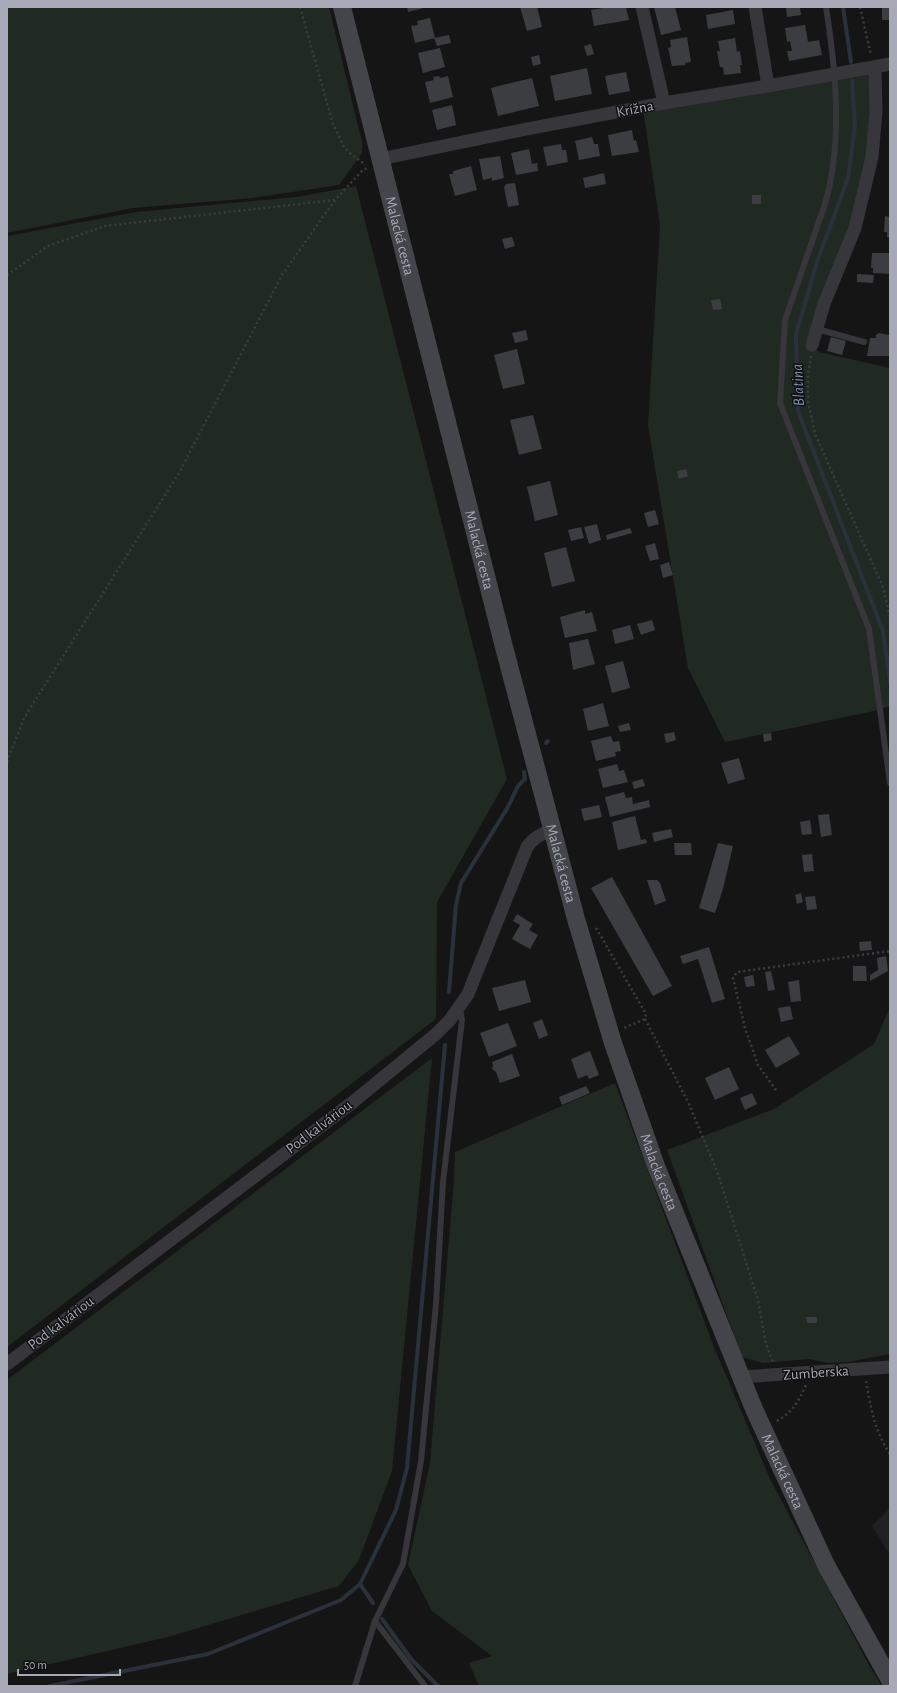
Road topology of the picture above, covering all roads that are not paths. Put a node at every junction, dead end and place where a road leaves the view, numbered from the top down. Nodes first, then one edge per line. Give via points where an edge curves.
1 (342, 7) edge
2 (642, 7) edge
3 (755, 7) edge
4 (826, 7) edge
5 (890, 64) edge
6 (872, 67) junction
7 (836, 74) junction
8 (768, 86) junction
9 (664, 103) junction
10 (374, 163) junction
11 (817, 329) junction
12 (864, 342) dead end
13 (812, 345) road end
14 (890, 783) edge
15 (553, 830) junction
16 (460, 1007) junction
17 (7, 1364) edge
18 (890, 1367) edge
19 (741, 1377) junction
20 (375, 1621) junction
21 (890, 1680) edge
22 (355, 1686) edge
23 (425, 1686) edge

1 - 10 main road, Malacká cesta
2 - 9 street
3 - 8 street
4 - 7 lane
5 - 6 street, Krížna
6 - 7 street, Krížna
6 - 11 street via 876,112 872,157 856,228 824,304
7 - 8 street, Krížna
7 - 14 lane via 836,122 830,185 785,320 780,403 869,629
8 - 9 street, Krížna
9 - 10 street, Krížna via 532,128
10 - 15 main road, Malacká cesta
11 - 12 lane
11 - 13 street
15 - 16 street, Pod kalváriou via 537,836 527,847 471,988
15 - 19 main road, Malacká cesta via 610,1033 656,1166
16 - 17 street, Pod kalváriou via 436,1034 395,1069
16 - 20 lane via 462,1020 442,1182 436,1304 420,1461 403,1564
18 - 19 street, Zumberska
19 - 21 main road, Malacká cesta via 815,1544
20 - 22 lane
20 - 23 lane

